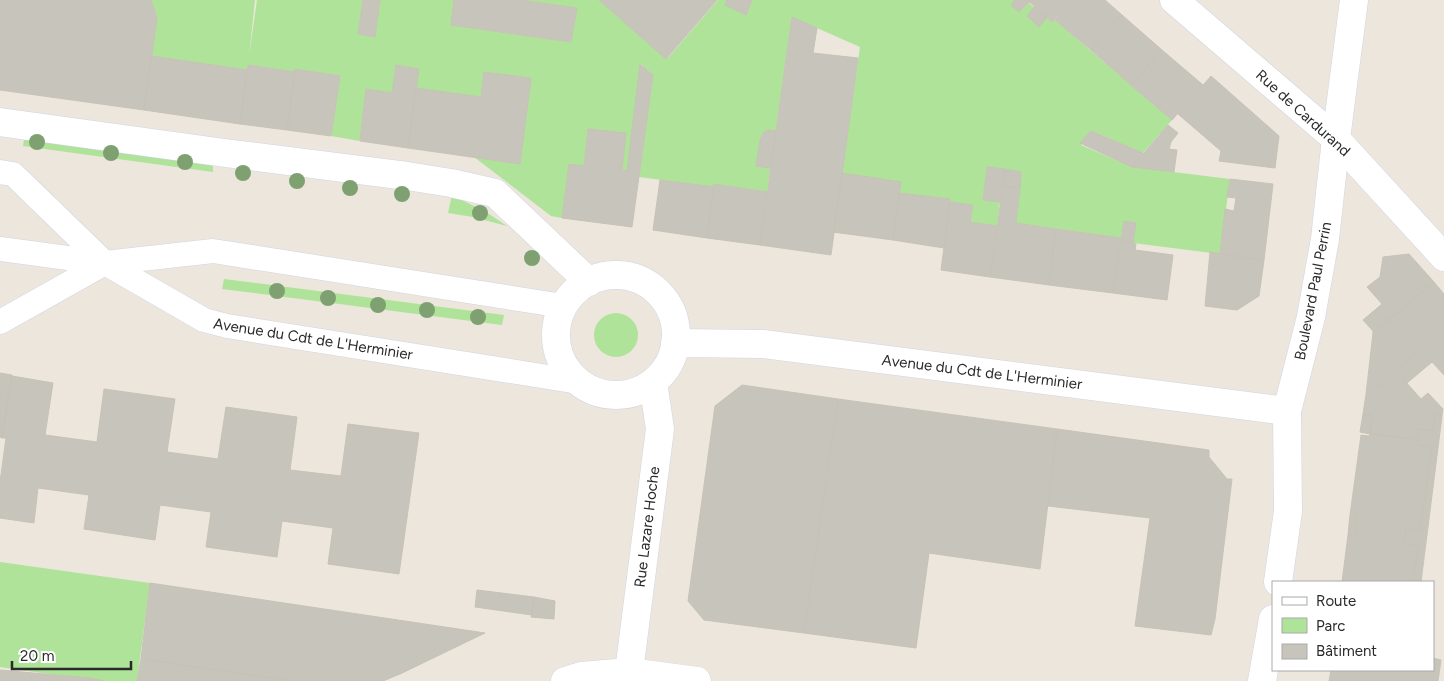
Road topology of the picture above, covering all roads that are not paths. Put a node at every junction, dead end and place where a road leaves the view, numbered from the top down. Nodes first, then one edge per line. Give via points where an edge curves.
1 (1174, 0) edge
2 (1354, 0) edge
3 (0, 122) edge
4 (1336, 139) junction
5 (0, 172) edge
6 (0, 249) edge
7 (1444, 257) edge
8 (105, 263) junction
9 (589, 282) junction
10 (563, 306) junction
11 (0, 322) edge
12 (675, 343) junction
13 (579, 382) junction
14 (653, 382) junction
15 (1287, 411) junction
16 (1278, 581) edge
17 (1272, 624) edge
18 (629, 672) junction
19 (564, 681) edge
20 (697, 681) edge
21 (1262, 681) edge

1 - 4 street, Rue de Cardurand
2 - 4 street, Boulevard Paul Perrin
3 - 9 street via 407,176 495,193
4 - 7 street, Rue de Cardurand
4 - 15 street, Boulevard Paul Perrin via 1324,247 1311,318
5 - 8 lane via 12,174
6 - 8 lane
8 - 10 lane via 213,251
8 - 11 lane
8 - 13 lane, Avenue du Cdt de L'Herminier via 204,320 237,328
9 - 10 street via 574,292
9 - 12 street via 623,275 640,280 655,290 675,323
10 - 13 street via 556,338 559,355
12 - 14 street via 672,358
12 - 15 street, Avenue du Cdt de L'Herminier via 763,344
13 - 14 street via 596,392 616,395 636,392
14 - 18 street, Rue Lazare Hoche via 660,429
15 - 16 street, Boulevard Paul Perrin via 1288,511
17 - 21 street
18 - 19 street via 580,676
18 - 20 street

